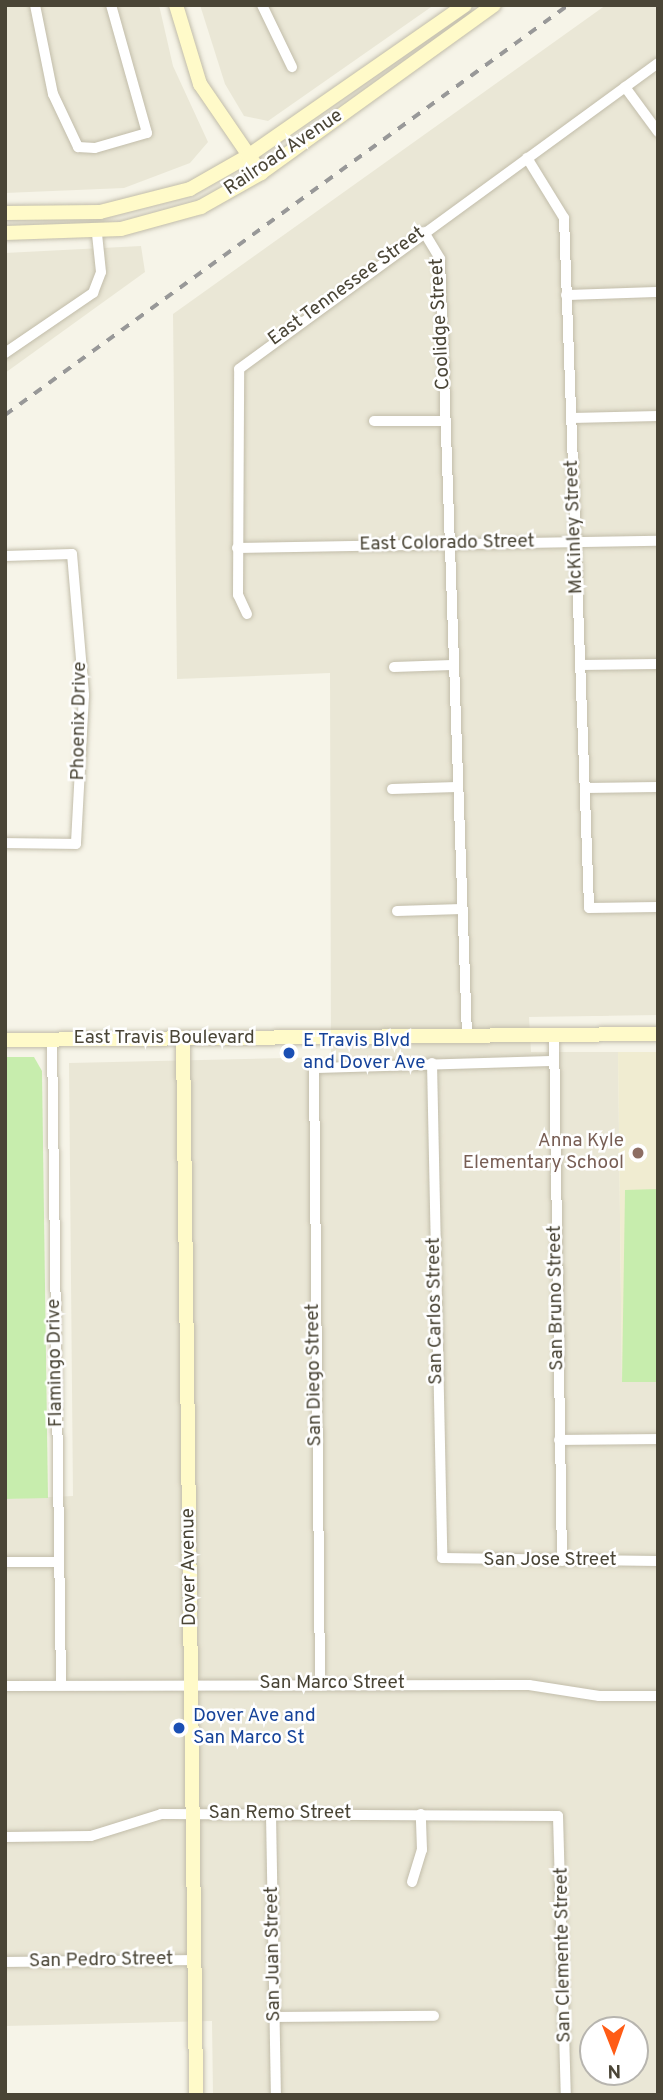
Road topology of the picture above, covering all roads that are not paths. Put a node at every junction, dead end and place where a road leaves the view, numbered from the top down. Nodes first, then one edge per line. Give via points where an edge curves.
1 (35, 5) edge
2 (111, 5) edge
3 (176, 5) edge
4 (262, 5) edge
5 (465, 5) edge
6 (494, 5) edge
7 (658, 63) edge
8 (292, 67) dead end
9 (625, 87) junction
10 (658, 132) edge
11 (248, 156) junction
12 (527, 158) junction
13 (261, 173) junction
14 (5, 213) edge
15 (424, 232) junction
16 (5, 233) edge
17 (97, 233) junction
18 (658, 292) edge
19 (566, 295) junction
20 (5, 353) edge
21 (658, 416) edge
22 (572, 418) junction
23 (374, 421) dead end
24 (446, 421) junction
25 (576, 541) junction
26 (658, 541) edge
27 (449, 544) junction
28 (237, 548) junction
29 (5, 556) edge
30 (247, 614) dead end
31 (658, 664) edge
32 (452, 665) junction
33 (580, 665) junction
34 (394, 667) dead end
35 (457, 787) junction
36 (658, 787) edge
37 (585, 788) junction
38 (392, 789) dead end
39 (5, 843) edge
40 (658, 907) edge
41 (462, 909) junction
42 (397, 911) dead end
43 (658, 1034) edge
44 (554, 1035) junction
45 (467, 1036) junction
46 (183, 1039) junction
47 (5, 1040) edge
48 (52, 1040) junction
49 (554, 1061) junction
50 (432, 1063) junction
51 (658, 1439) edge
52 (559, 1440) junction
53 (442, 1558) joint
54 (562, 1561) junction
55 (658, 1561) edge
56 (5, 1562) edge
57 (58, 1562) junction
58 (320, 1683) junction
59 (61, 1685) junction
60 (192, 1685) junction
61 (5, 1686) edge
62 (658, 1696) edge
63 (194, 1814) junction
64 (271, 1814) junction
65 (421, 1814) junction
66 (558, 1816) joint
67 (5, 1837) edge
68 (412, 1882) dead end
69 (196, 1960) junction
70 (5, 1962) edge
71 (433, 2016) dead end
72 (275, 2017) junction
73 (196, 2095) edge
74 (276, 2095) edge
75 (566, 2095) edge

1 - 2 street via 53,94 78,147 95,148 147,133
3 - 11 main road via 200,84
4 - 8 street
5 - 11 main road, Railroad Avenue
6 - 13 main road, Railroad Avenue
7 - 9 street, East Tennessee Street
9 - 10 street
9 - 12 street, East Tennessee Street
11 - 13 main road
11 - 14 main road, Railroad Avenue via 157,201 100,212
12 - 15 street, East Tennessee Street
12 - 19 street, McKinley Street via 563,210
13 - 17 main road, Railroad Avenue via 201,207
15 - 24 street, Coolidge Street via 440,259
15 - 28 street, East Tennessee Street via 239,369
16 - 17 main road, Railroad Avenue
17 - 20 street via 101,272 93,293
18 - 19 street
19 - 22 street, McKinley Street
21 - 22 street
22 - 25 street, McKinley Street
23 - 24 street
24 - 27 street, Coolidge Street
25 - 26 street, East Colorado Street
25 - 27 street, East Colorado Street
25 - 33 street, McKinley Street
27 - 28 street, East Colorado Street
27 - 32 street, Coolidge Street
28 - 30 street, East Tennessee Street via 238,595
29 - 39 street, Phoenix Drive via 72,554 84,695 76,844
31 - 33 street
32 - 34 street
32 - 35 street, Coolidge Street
33 - 37 street, McKinley Street
35 - 38 street
35 - 41 street, Coolidge Street
36 - 37 street
37 - 40 street, McKinley Street via 589,908
41 - 42 street
41 - 45 street, Coolidge Street
43 - 44 main road, East Travis Boulevard
44 - 45 main road, East Travis Boulevard
44 - 49 street, San Bruno Street
45 - 46 main road, East Travis Boulevard
46 - 48 main road, East Travis Boulevard
46 - 60 main road, Dover Avenue
47 - 48 main road, East Travis Boulevard
48 - 57 street, Flamingo Drive
49 - 50 street
49 - 52 street, San Bruno Street
50 - 53 street, San Carlos Street
50 - 58 street, San Diego Street via 314,1068
51 - 52 street
52 - 54 street, San Bruno Street
53 - 54 street, San Jose Street
54 - 55 street, San Jose Street
56 - 57 street
57 - 59 street, Flamingo Drive
58 - 60 street, San Marco Street
58 - 62 street, San Marco Street via 529,1685 599,1696
59 - 60 street, San Marco Street
59 - 61 street, San Marco Street
60 - 63 main road, Dover Avenue
63 - 64 street, San Remo Street
63 - 67 street, San Remo Street via 146,1818 91,1836
63 - 69 main road, Dover Avenue
64 - 65 street, San Remo Street
64 - 72 street, San Juan Street
65 - 66 street, San Remo Street
65 - 68 street via 422,1850
66 - 75 street, San Clemente Street
69 - 70 street, San Pedro Street
69 - 73 main road, Dover Avenue
71 - 72 street
72 - 74 street, San Juan Street

